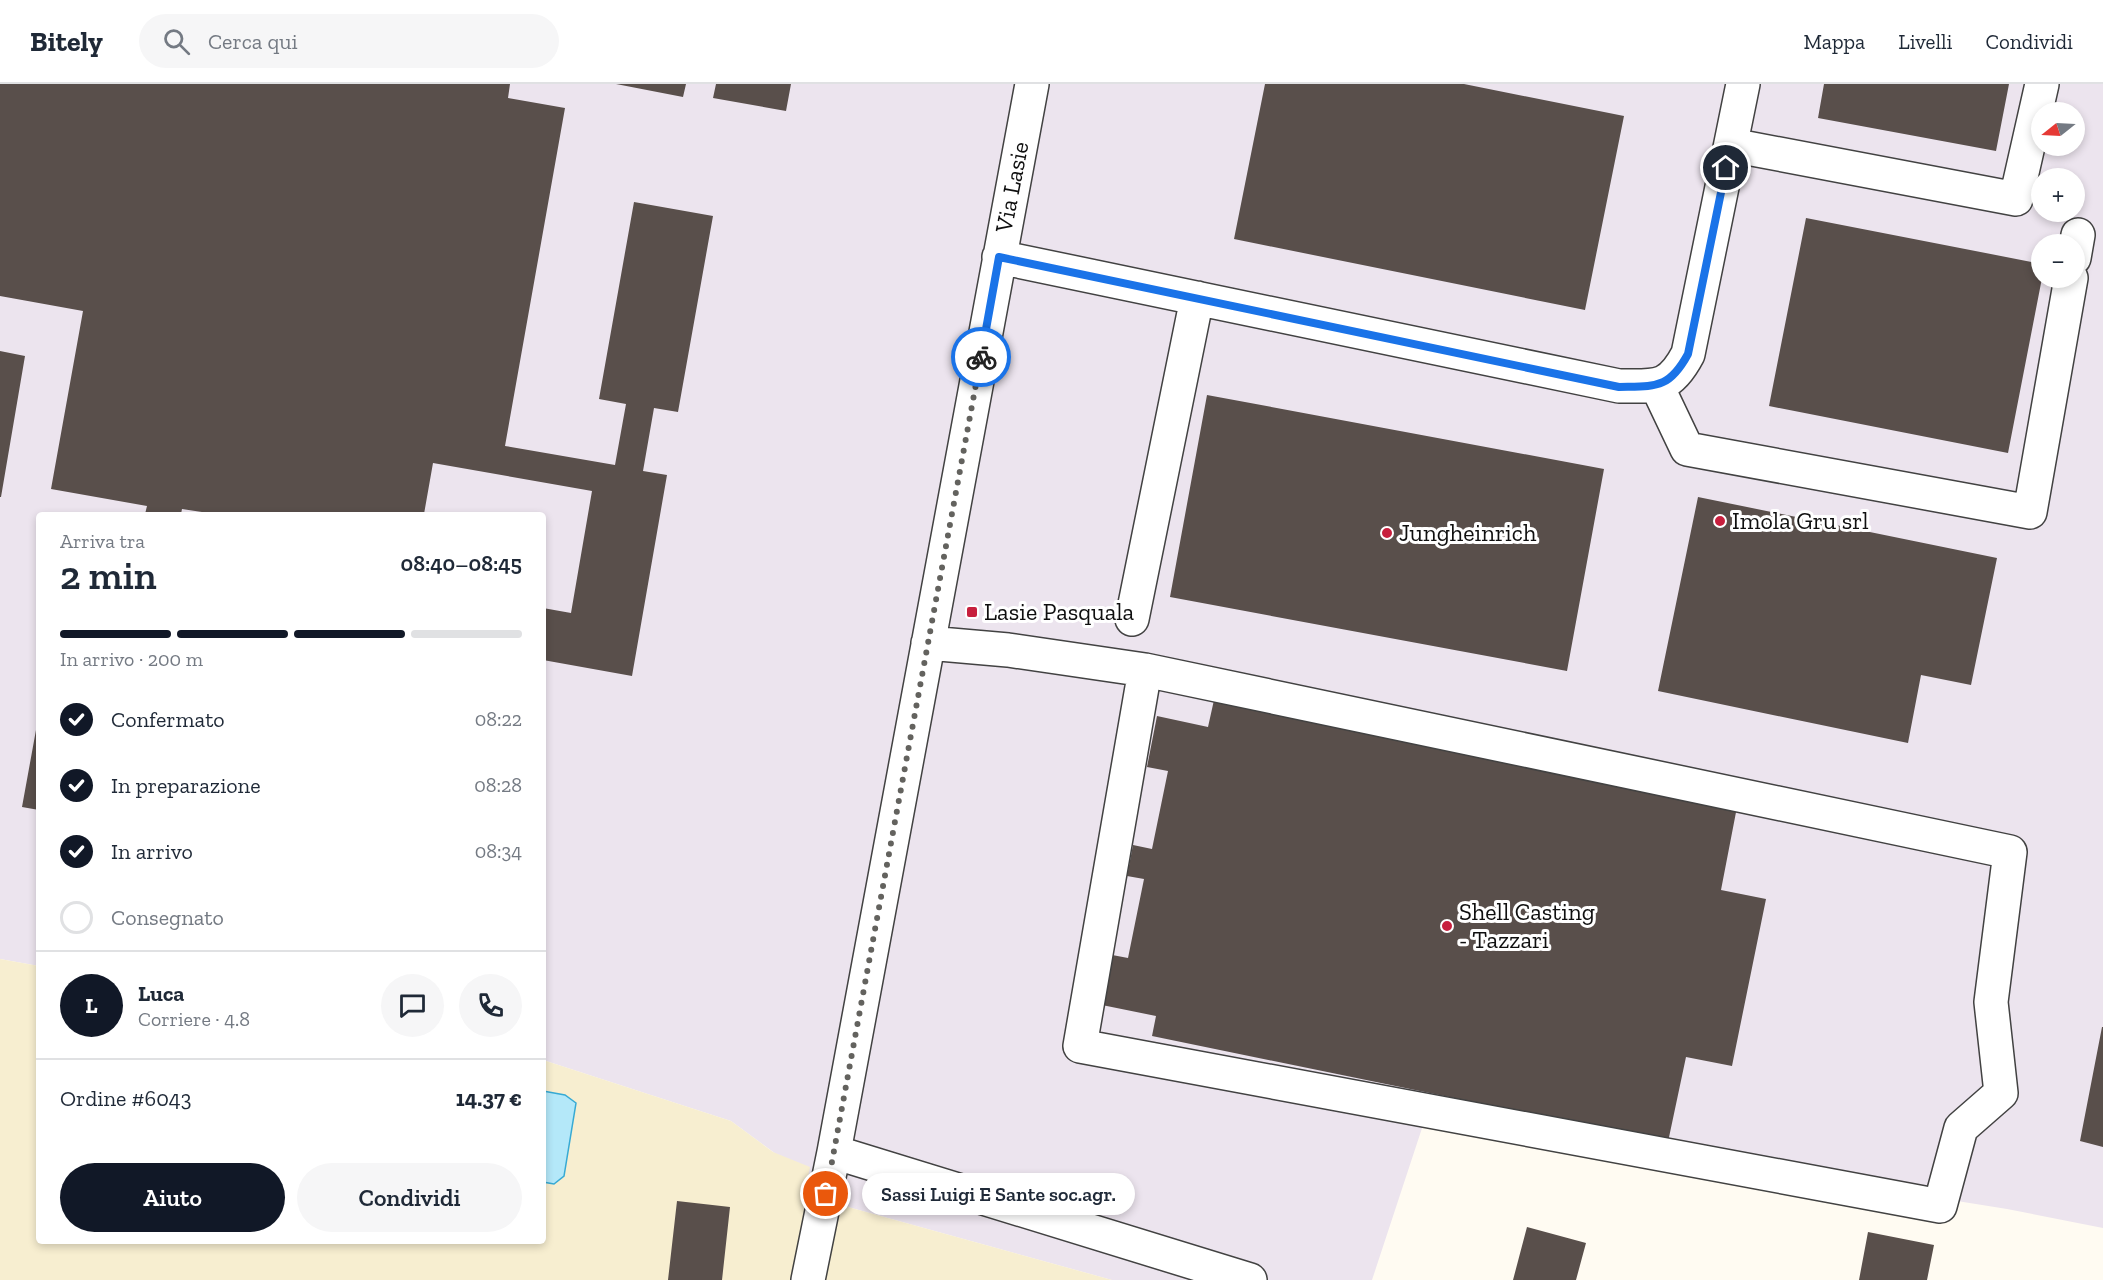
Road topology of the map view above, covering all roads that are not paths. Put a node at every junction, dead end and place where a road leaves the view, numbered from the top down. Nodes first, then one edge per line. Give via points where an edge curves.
1 (1032, 84) edge
2 (1743, 84) edge
3 (2042, 84) edge
4 (1731, 145) junction
5 (999, 257) junction
6 (2069, 288) edge
7 (1197, 298) junction
8 (1657, 386) junction
9 (1132, 619) dead end
10 (928, 643) junction
11 (1144, 670) junction
12 (834, 1152) junction
13 (808, 1280) edge
14 (1250, 1280) edge

1 - 5 street, Via Lasie
2 - 4 street
3 - 4 street via 2016,199
4 - 8 street via 1688,354 1678,372
5 - 7 street
5 - 10 street, Via Lasie
6 - 8 street via 2030,512 1688,449
7 - 8 street via 1619,387
7 - 9 street
10 - 11 street
10 - 12 street, Via Lasie
11 - 11 street via 1080,1046 1940,1206 1960,1128 2001,1093 1991,1002 2010,852
12 - 13 street, Via Lasie
12 - 14 street

